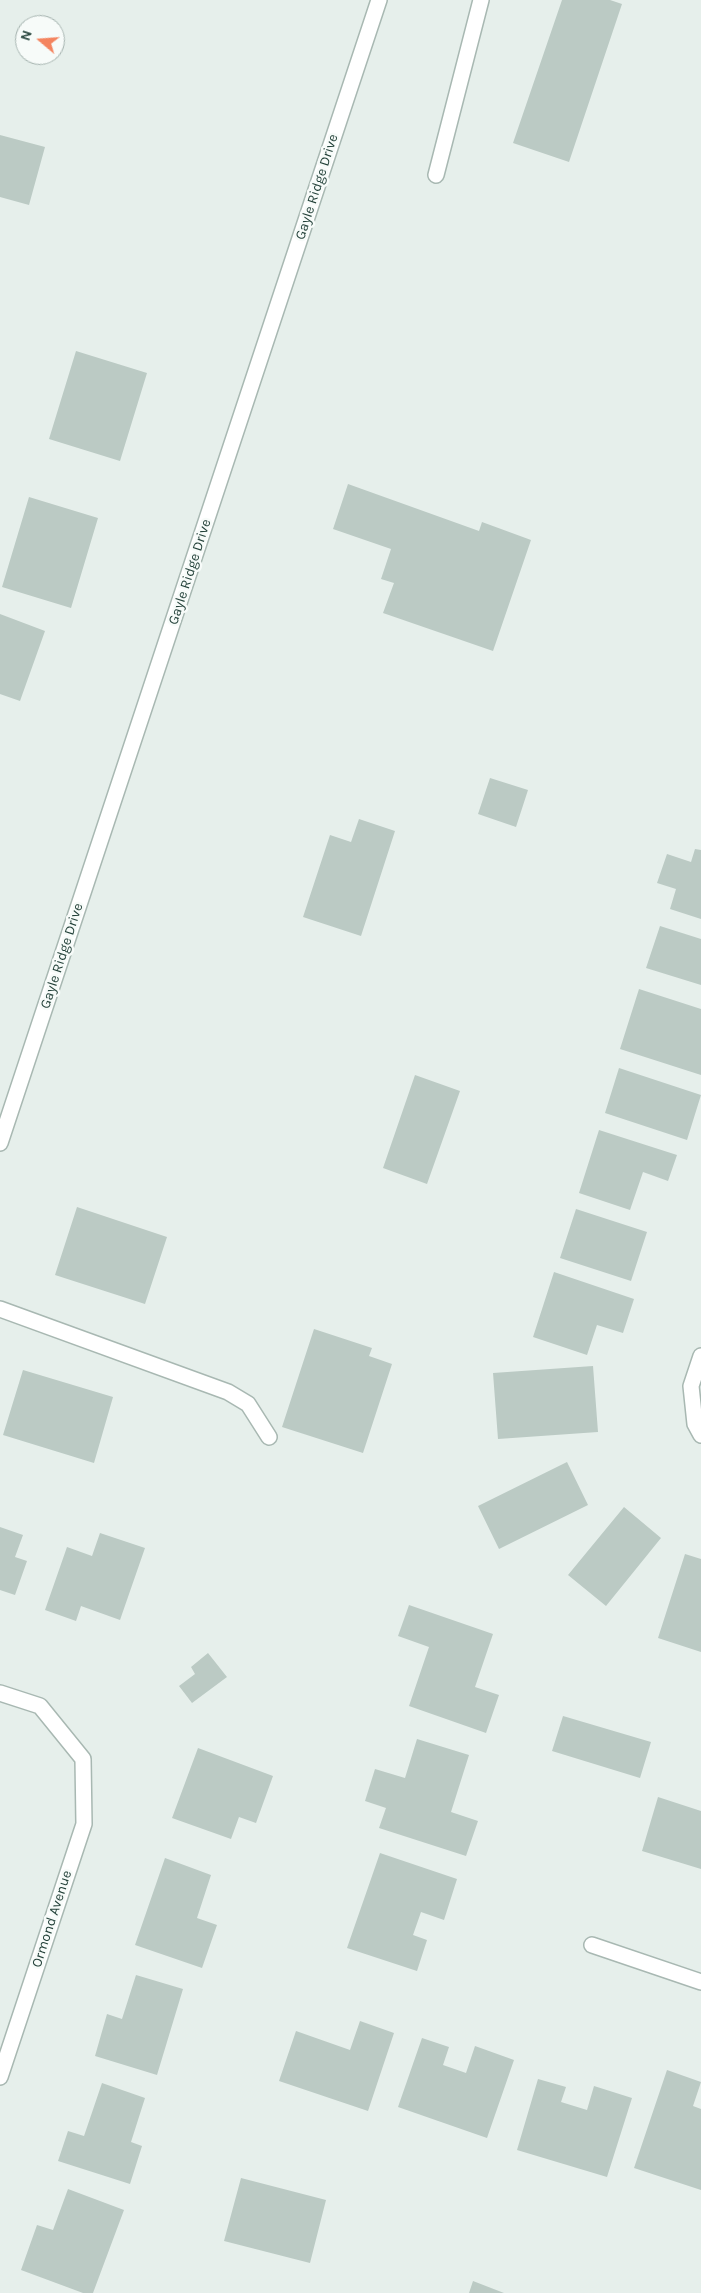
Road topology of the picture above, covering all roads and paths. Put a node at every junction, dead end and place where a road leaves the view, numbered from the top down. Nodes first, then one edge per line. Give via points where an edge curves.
1 (380, 0) edge
2 (482, 0) edge
3 (436, 174) dead end
4 (0, 1144) edge
5 (0, 1309) edge
6 (701, 1356) edge
7 (701, 1436) edge
8 (268, 1437) dead end
9 (0, 1693) edge
10 (592, 1945) dead end
11 (701, 1982) edge
12 (0, 2076) edge

1 - 4 street, Gayle Ridge Drive
2 - 3 street
5 - 8 street via 228,1392 248,1404
6 - 7 street via 691,1386 695,1424
9 - 12 street, Ormond Avenue via 40,1706 83,1759 84,1824
10 - 11 street

